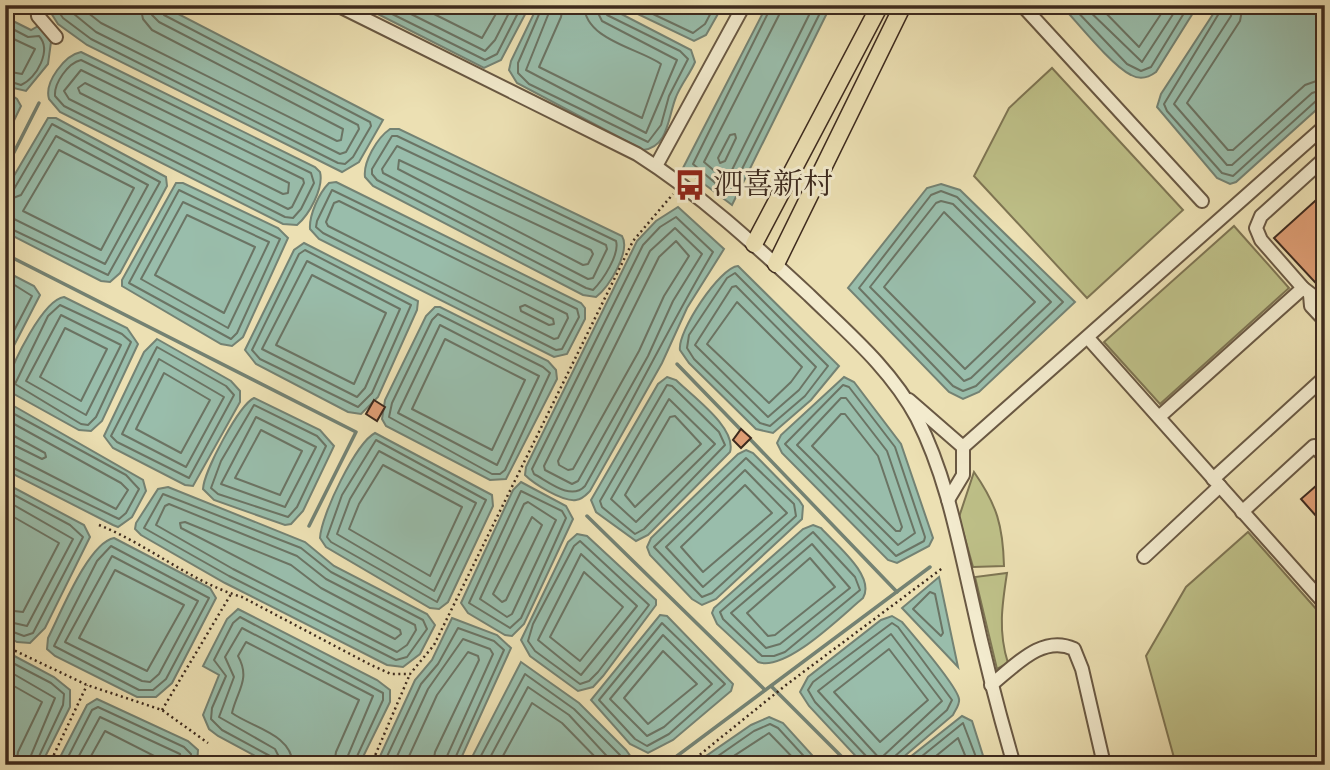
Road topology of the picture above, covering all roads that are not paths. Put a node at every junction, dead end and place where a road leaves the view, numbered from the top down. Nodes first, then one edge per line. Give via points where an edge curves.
1 (37, 5) edge
2 (337, 5) edge
3 (744, 5) edge
4 (880, 5) edge
5 (903, 5) edge
6 (1021, 5) edge
7 (56, 37) dead end
8 (1325, 126) edge
9 (1325, 158) edge
10 (656, 166) junction
11 (1202, 201) dead end
12 (754, 244) junction
13 (776, 264) junction
14 (1306, 291) junction
15 (1325, 305) edge
16 (1325, 321) edge
17 (1087, 338) junction
18 (1325, 377) edge
19 (901, 394) junction
20 (1158, 417) junction
21 (963, 447) junction
22 (1325, 457) edge
23 (1217, 482) junction
24 (948, 500) junction
25 (1242, 512) junction
26 (1144, 557) dead end
27 (1325, 604) edge
28 (991, 685) junction
29 (1103, 760) dead end
30 (1014, 765) edge

1 - 7 street via 38,16
2 - 10 street
3 - 10 street
4 - 12 main road
5 - 13 main road
6 - 11 street
8 - 17 street
9 - 14 street via 1261,216 1256,228 1261,240
10 - 12 street
12 - 13 street
13 - 19 street via 879,362
14 - 15 street
14 - 16 street via 1311,306
14 - 20 street
17 - 20 street
17 - 21 street
18 - 23 street
19 - 21 street
19 - 24 street via 916,416
20 - 23 street
21 - 24 street via 963,475
22 - 25 street via 1314,446
23 - 25 street
23 - 26 street
24 - 28 street
25 - 27 street
28 - 29 street via 1044,645 1062,643 1074,649
28 - 30 street

